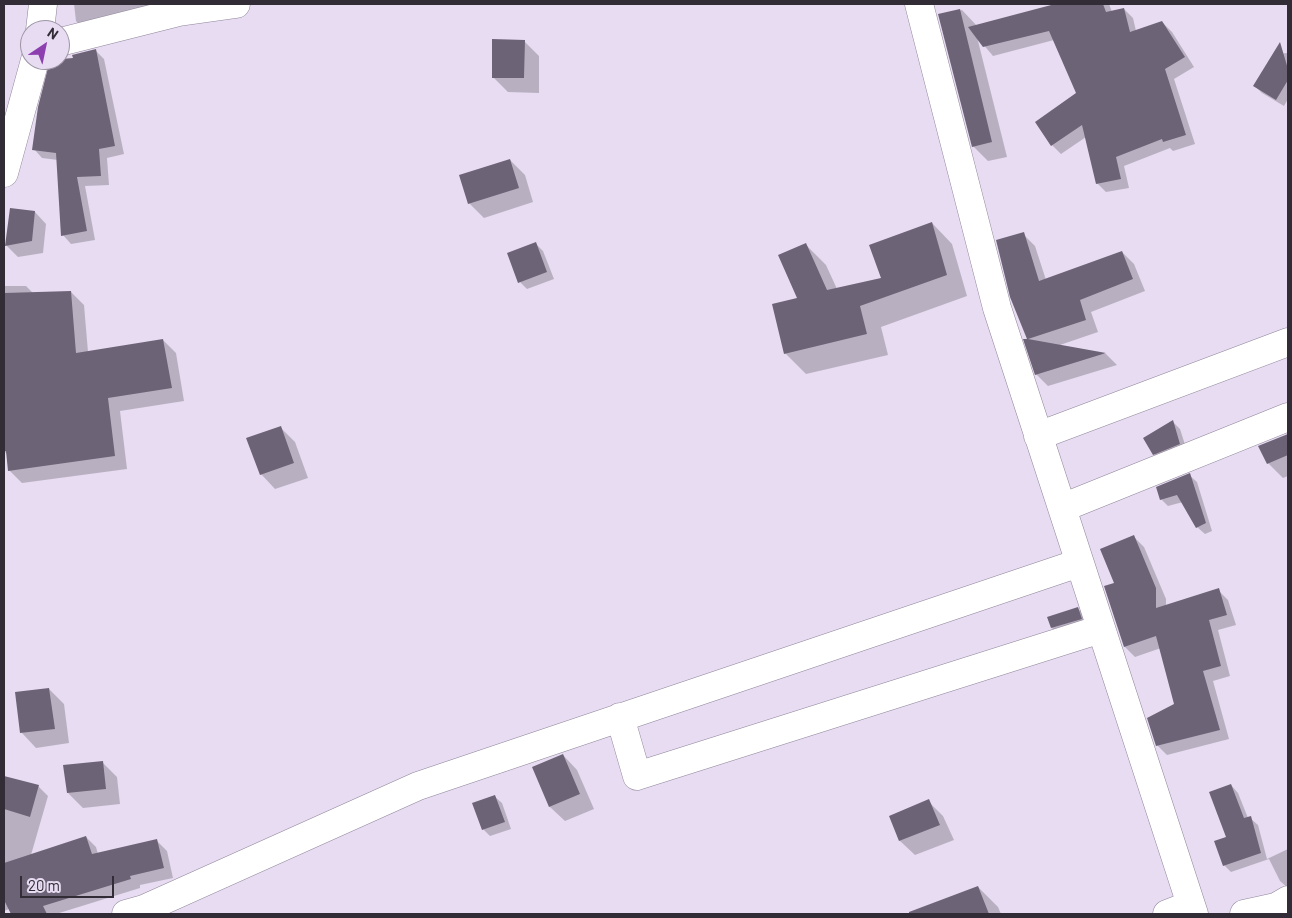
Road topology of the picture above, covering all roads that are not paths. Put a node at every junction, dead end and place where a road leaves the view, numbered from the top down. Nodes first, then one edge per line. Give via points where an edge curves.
1 (43, 4) edge
2 (236, 4) edge
3 (919, 4) edge
4 (41, 20) edge
5 (70, 39) edge
6 (32, 70) edge
7 (4, 173) edge
8 (1288, 342) edge
9 (1288, 417) edge
10 (1038, 436) junction
11 (1062, 508) junction
12 (1079, 563) junction
13 (1101, 629) junction
14 (620, 717) junction
15 (1288, 900) edge
16 (1184, 911) edge
17 (126, 914) edge
18 (1244, 914) edge

1 - 4 street
2 - 5 street via 179,12
3 - 10 street via 997,308
6 - 7 street
8 - 10 street
9 - 11 street
10 - 11 street
11 - 12 street
12 - 13 street
12 - 14 street
13 - 14 street via 637,776
13 - 16 street
14 - 17 street via 418,786 144,909
15 - 18 street via 1276,907

